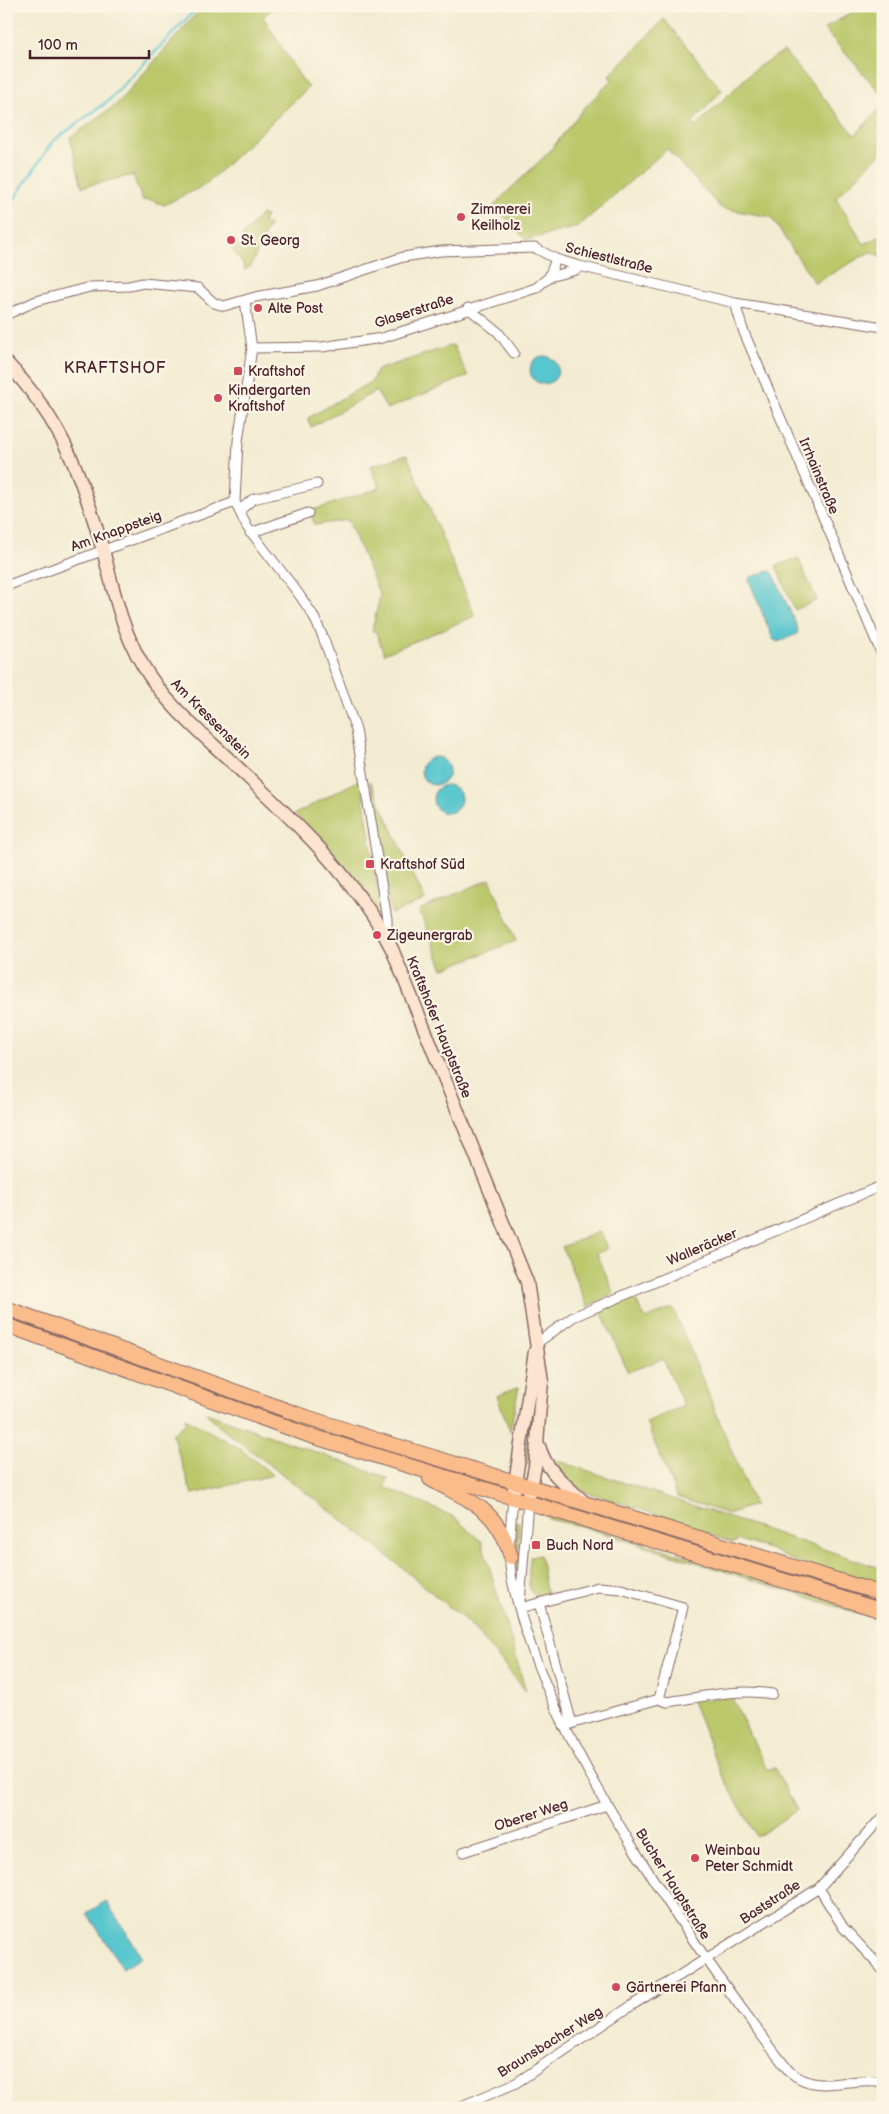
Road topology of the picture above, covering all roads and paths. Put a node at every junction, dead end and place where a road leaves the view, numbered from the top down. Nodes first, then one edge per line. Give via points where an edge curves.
1 (556, 258) junction
2 (579, 266) junction
3 (549, 277) junction
4 (245, 301) junction
5 (735, 302) junction
6 (468, 308) junction
7 (6, 315) edge
8 (883, 327) edge
9 (252, 348) junction
10 (514, 353) dead end
11 (6, 362) edge
12 (317, 484) dead end
13 (235, 502) junction
14 (239, 511) junction
15 (308, 513) dead end
16 (250, 533) junction
17 (103, 550) junction
18 (6, 586) edge
19 (883, 657) edge
20 (383, 933) junction
21 (883, 1185) edge
22 (6, 1308) edge
23 (6, 1326) edge
24 (536, 1343) junction
25 (538, 1441) junction
26 (408, 1465) junction
27 (514, 1481) junction
28 (531, 1486) junction
29 (513, 1497) junction
30 (528, 1501) junction
31 (583, 1501) junction
32 (511, 1557) junction
33 (883, 1594) edge
34 (538, 1603) junction
35 (520, 1608) junction
36 (883, 1611) edge
37 (772, 1694) dead end
38 (659, 1699) junction
39 (568, 1725) junction
40 (607, 1805) junction
41 (883, 1816) edge
42 (464, 1852) dead end
43 (819, 1888) junction
44 (705, 1960) junction
45 (883, 1970) edge
46 (883, 2082) edge
47 (457, 2108) edge

1 - 2 street, Schiestlstraße
1 - 3 street
1 - 4 street, Schiestlstraße via 536,248 442,251 403,257 317,286
2 - 3 street, Glaserstraße via 576,270
2 - 5 street, Schiestlstraße
3 - 6 street, Glaserstraße via 536,288
4 - 7 street via 224,306 214,303 198,288 143,283 90,286 36,301
4 - 9 street
5 - 8 street, Schiestlstraße
5 - 19 street, Irrhainstraße via 743,330
6 - 9 street, Glaserstraße via 382,338 322,347
6 - 10 street via 498,332
9 - 13 street via 238,441
11 - 17 street, Am Kressenstein via 45,408 65,441 84,485
12 - 14 street via 253,499
13 - 14 street
13 - 17 street, Am Knappsteig
14 - 16 street
15 - 16 street
16 - 20 street via 313,615 356,730 387,918
17 - 18 street, Am Knappsteig
17 - 20 street, Am Kressenstein via 129,638 158,688 320,848
20 - 24 street, Kraftshofer Hauptstraße via 524,1274
21 - 24 street, Walleräcker via 573,1317
22 - 27 main road via 297,1414
23 - 26 main road via 289,1428
24 - 25 street, Kraftshofer Hauptstraße via 542,1381
24 - 27 street, Kraftshofer Hauptstraße
25 - 28 street, Kraftshofer Hauptstraße
25 - 31 street via 552,1473
26 - 29 main road
26 - 32 main road via 492,1516 506,1539
27 - 28 main road
27 - 29 street, Kraftshofer Hauptstraße
28 - 30 street, Kraftshofer Hauptstraße
28 - 31 main road
29 - 30 main road
29 - 32 street, Bucher Hauptstraße
30 - 35 street, Bucher Hauptstraße
30 - 36 main road
31 - 33 main road
32 - 35 street, Bucher Hauptstraße via 512,1578
34 - 35 street
34 - 38 street via 598,1587 621,1589 683,1607
34 - 39 street, Bucher Hauptstraße
35 - 39 street, Bucher Hauptstraße via 546,1688
37 - 38 street via 733,1692 668,1702
38 - 39 street
39 - 40 street, Bucher Hauptstraße via 590,1777
40 - 42 street, Oberer Weg
40 - 44 street, Bucher Hauptstraße
41 - 43 street, Baststraße
43 - 44 street, Baststraße
43 - 45 street via 843,1927
44 - 46 street, Bucher Hauptstraße via 797,2078 820,2085
44 - 47 street, Braunsbacher Weg via 516,2083

